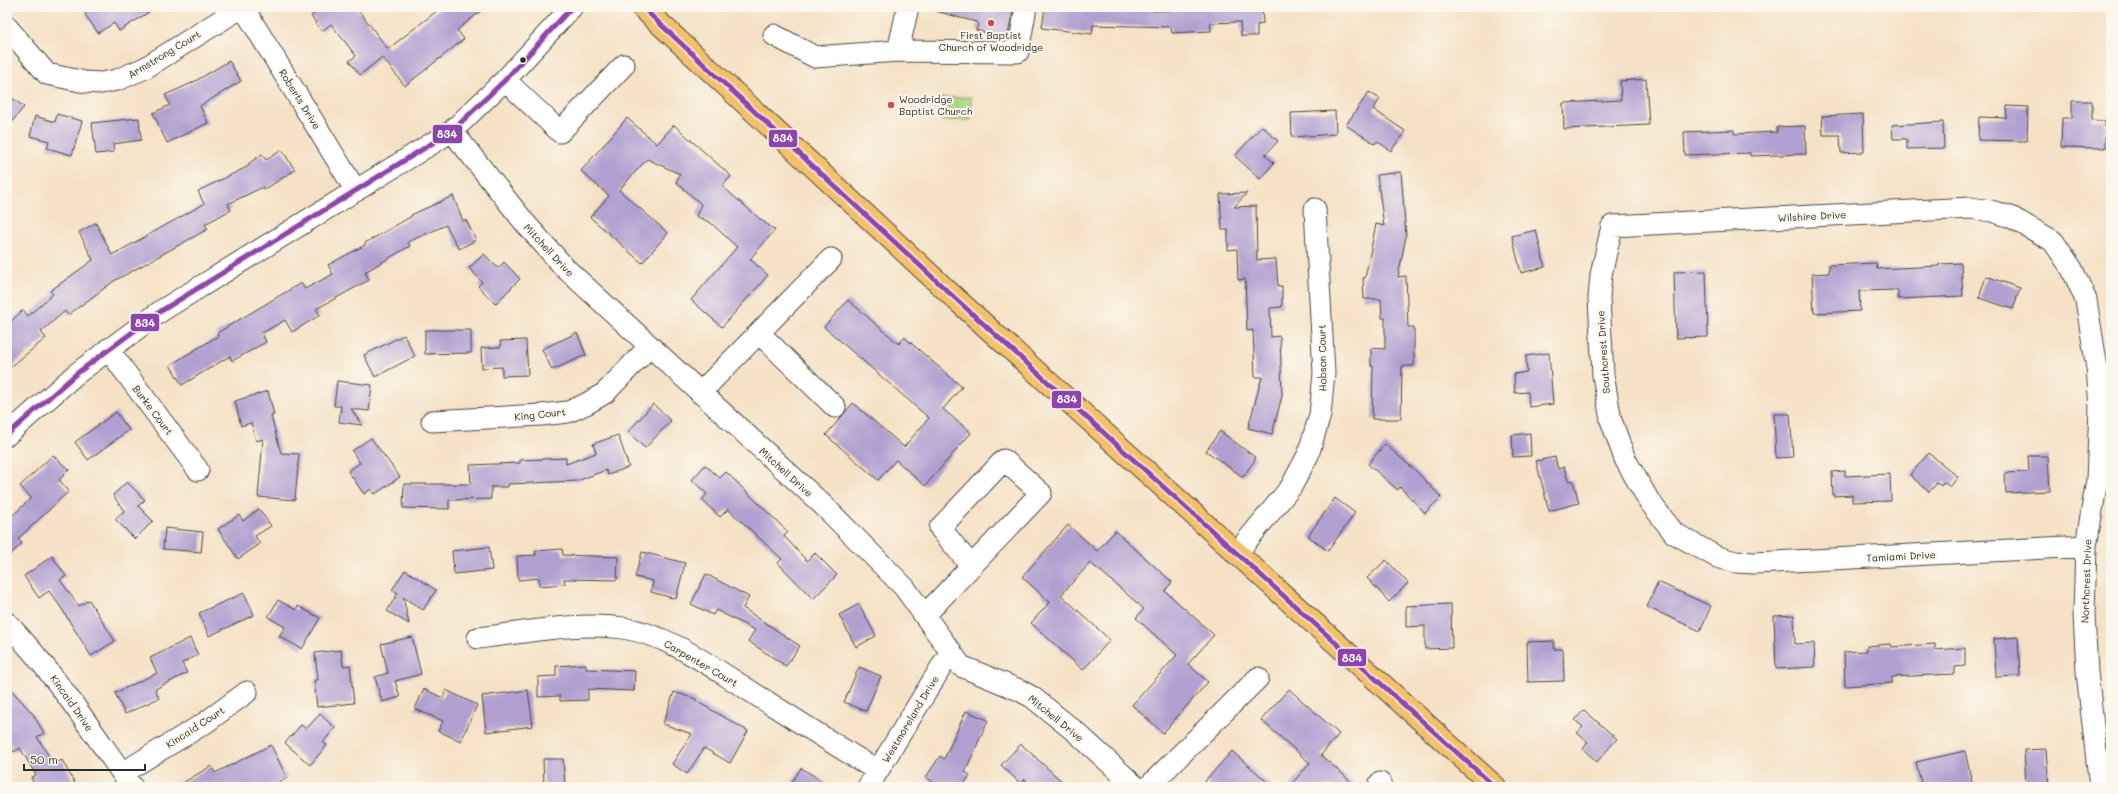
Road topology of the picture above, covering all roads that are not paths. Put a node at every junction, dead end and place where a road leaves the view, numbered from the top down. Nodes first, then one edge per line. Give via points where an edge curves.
1 (243, 7) edge
2 (572, 7) edge
3 (642, 7) edge
4 (908, 7) edge
5 (1026, 7) edge
6 (7, 27) edge
7 (774, 35) dead end
8 (898, 51) junction
9 (624, 65) dead end
10 (505, 80) junction
11 (452, 131) junction
12 (356, 191) junction
13 (1315, 209) dead end
14 (2011, 217) joint
15 (1612, 226) joint
16 (831, 259) dead end
17 (759, 333) junction
18 (649, 347) junction
19 (108, 349) junction
20 (700, 393) junction
21 (834, 407) dead end
22 (432, 420) dead end
23 (7, 435) edge
24 (198, 470) dead end
25 (2086, 546) junction
26 (1236, 554) junction
27 (1717, 557) joint
28 (971, 566) junction
29 (925, 615) junction
30 (7, 623) edge
31 (478, 638) dead end
32 (951, 651) junction
33 (1258, 678) dead end
34 (247, 692) dead end
35 (873, 779) edge
36 (127, 780) edge
37 (1136, 787) edge
38 (1148, 787) edge
39 (1495, 787) edge
40 (2100, 787) edge

1 - 6 street, Armstrong Court via 145,68 117,80 101,83 47,74
1 - 12 street, Roberts Drive
2 - 10 street
3 - 26 main road via 852,204
4 - 8 street
5 - 8 street via 1018,52
7 - 8 street via 815,57
9 - 10 street via 560,132
10 - 11 street
11 - 12 street
11 - 18 street, Mitchell Drive via 524,223 565,268
12 - 19 street via 207,281
13 - 26 street, Hobson Court via 1324,373 1320,415 1308,455 1291,487
14 - 15 street, Wilshire Drive via 1971,208
14 - 25 street, Northcrest Drive via 2053,241 2072,269 2086,300 2097,368 2100,408 2097,480
15 - 27 street, Southcrest Drive via 1601,275 1599,298 1603,375 1607,405 1616,435 1639,485 1674,532
16 - 17 street
17 - 20 street
17 - 21 street
18 - 20 street, Mitchell Drive
18 - 22 street, King Court via 605,393 568,412
19 - 23 street
19 - 24 street, Burke Court
20 - 29 street, Mitchell Drive via 824,506 904,586
25 - 27 street, Tamiami Drive via 1754,563
25 - 40 street, Northcrest Drive via 2085,645
26 - 39 main road
28 - 28 street via 1042,493 1004,460 940,528
28 - 29 street
29 - 32 street, Mitchell Drive
30 - 36 street, Kincaid Drive via 47,667
31 - 35 street, Carpenter Court via 600,626 624,628 652,635 692,655
32 - 35 street, Westmoreland Drive
32 - 37 street, Mitchell Drive via 961,666 1019,690 1048,708
33 - 38 street
34 - 36 street, Kincaid Court

